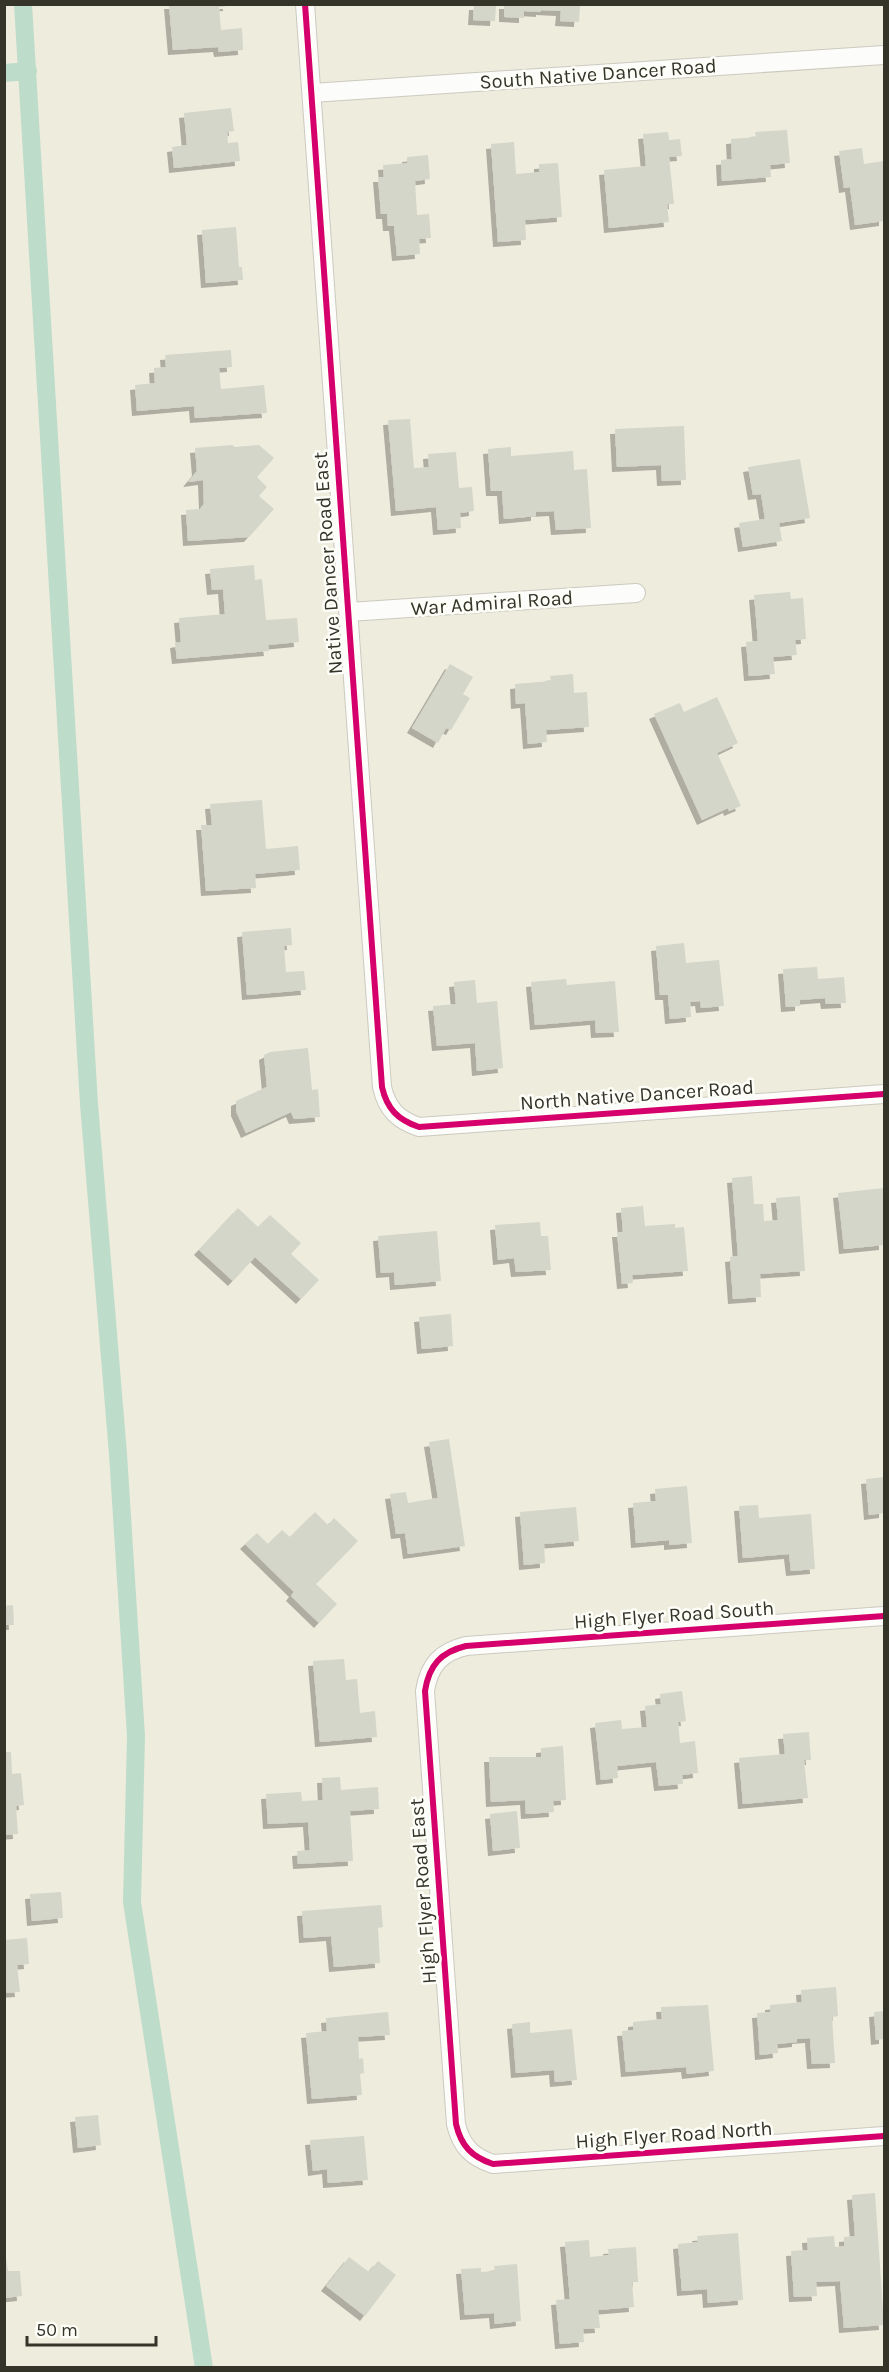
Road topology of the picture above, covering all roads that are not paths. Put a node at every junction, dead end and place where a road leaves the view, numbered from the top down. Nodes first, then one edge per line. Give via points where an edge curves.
1 (305, 4) edge
2 (885, 55) edge
3 (312, 93) junction
4 (636, 593) dead end
5 (348, 612) junction
6 (885, 1094) edge
7 (395, 1115) joint
8 (885, 1616) edge
9 (466, 1646) joint
10 (885, 2136) edge
11 (469, 2152) joint

1 - 3 street, Native Dancer Road East
2 - 3 street, South Native Dancer Road
3 - 5 street, Native Dancer Road East
4 - 5 street, War Admiral Road
5 - 7 street, Native Dancer Road East via 382,1087
6 - 7 street, North Native Dancer Road via 419,1127
8 - 9 street, High Flyer Road South
9 - 11 street, High Flyer Road East via 441,1656 427,1677 425,1690 456,2124
10 - 11 street, High Flyer Road North via 493,2164

